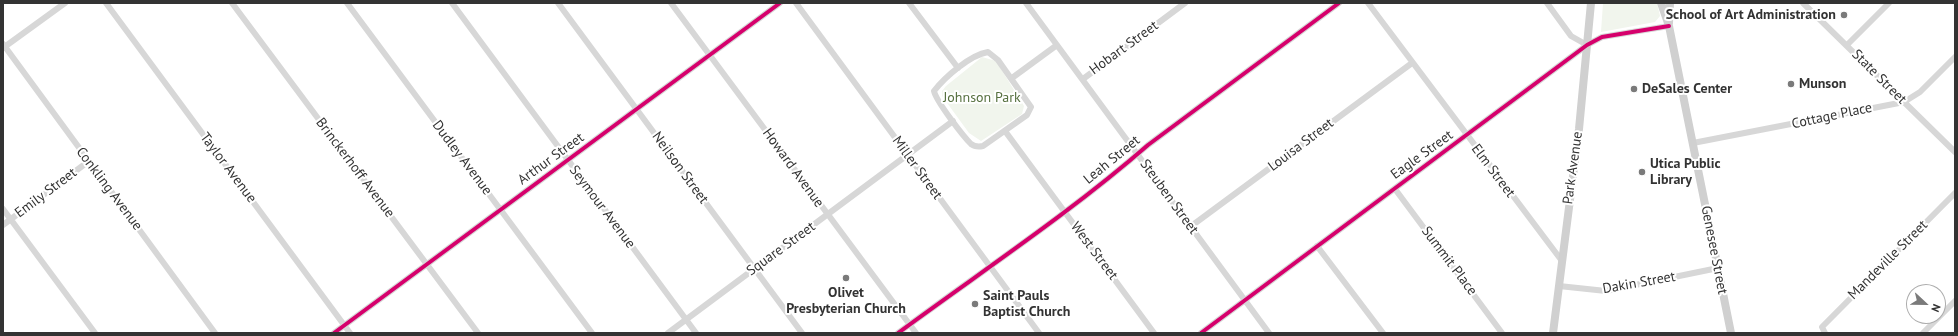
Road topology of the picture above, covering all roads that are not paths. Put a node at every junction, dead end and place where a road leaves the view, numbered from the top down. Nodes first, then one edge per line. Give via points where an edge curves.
1 (65, 3) edge
2 (106, 3) edge
3 (232, 3) edge
4 (347, 3) edge
5 (452, 3) edge
6 (558, 3) edge
7 (671, 3) edge
8 (780, 3) edge
9 (796, 3) edge
10 (909, 3) edge
11 (1027, 3) edge
12 (1185, 3) edge
13 (1339, 3) edge
14 (1368, 3) edge
15 (1547, 3) edge
16 (1591, 3) edge
17 (1661, 3) edge
18 (1670, 3) edge
19 (1803, 3) edge
20 (1889, 3) edge
21 (1669, 26) junction
22 (1057, 45) junction
23 (1587, 45) junction
24 (1847, 45) junction
25 (4, 46) edge
26 (709, 56) junction
27 (1955, 57) edge
28 (1412, 63) junction
29 (958, 68) junction
30 (1012, 78) junction
31 (1082, 79) junction
32 (1904, 102) junction
33 (637, 109) junction
34 (953, 121) junction
35 (1005, 131) junction
36 (1466, 136) junction
37 (1693, 143) junction
38 (1955, 152) edge
39 (1138, 154) junction
40 (908, 155) junction
41 (568, 160) junction
42 (89, 161) junction
43 (1395, 189) junction
44 (1955, 193) edge
45 (3, 209) edge
46 (500, 210) junction
47 (1063, 211) junction
48 (827, 215) junction
49 (11, 220) junction
50 (3, 225) edge
51 (1190, 227) junction
52 (1317, 246) junction
53 (1562, 261) junction
54 (428, 264) junction
55 (990, 266) junction
56 (1718, 268) junction
57 (754, 269) junction
58 (1559, 286) junction
59 (1245, 300) junction
60 (1955, 301) edge
61 (686, 320) junction
62 (344, 325) junction
63 (910, 325) junction
64 (1823, 330) edge
65 (95, 333) edge
66 (215, 333) edge
67 (334, 333) edge
68 (350, 333) edge
69 (478, 333) edge
70 (592, 333) edge
71 (668, 333) edge
72 (696, 333) edge
73 (802, 333) edge
74 (898, 333) edge
75 (916, 333) edge
76 (1039, 333) edge
77 (1154, 333) edge
78 (1201, 333) edge
79 (1269, 333) edge
80 (1382, 333) edge
81 (1502, 333) edge
82 (1553, 333) edge
83 (1731, 333) edge
84 (1923, 333) edge

1 - 25 street
2 - 62 street, Taylor Avenue
3 - 54 street, Brinckerhoff Avenue
4 - 46 street, Dudley Avenue
5 - 41 street, Seymour Avenue
6 - 33 street, Neilson Street
7 - 26 street, Howard Avenue
8 - 26 street, Arthur Street
9 - 40 street, Miller Street
10 - 29 street
11 - 22 street, Steuben Street
12 - 31 street, Hobart Street
13 - 39 street, Leah Street
14 - 28 street, Elm Street
15 - 23 street via 1571,36
16 - 23 main road, Park Avenue
17 - 21 main road, Genesee Street
18 - 21 main road, Genesee Street
19 - 24 street, State Street
20 - 24 street
21 - 23 street, Eagle Street via 1602,37
21 - 37 main road, Genesee Street
22 - 30 street
22 - 31 street, Steuben Street
23 - 36 street, Eagle Street
23 - 53 main road, Park Avenue
24 - 32 street, State Street
25 - 42 street, Conkling Avenue
26 - 33 street, Arthur Street
26 - 48 street, Howard Avenue
27 - 32 street, Cottage Place via 1920,92
28 - 36 street, Elm Street
28 - 51 street, Louisa Street
29 - 30 street via 980,53 988,52
29 - 34 street via 934,91 935,97
30 - 35 street via 1031,107 1027,115
31 - 39 street, Steuben Street
32 - 37 street, Cottage Place
32 - 38 street, State Street
33 - 41 street, Arthur Street
33 - 57 street, Neilson Street
34 - 35 street via 971,144 977,147 983,146
34 - 40 street, Square Street
35 - 47 street, West Street
36 - 43 street, Eagle Street
36 - 53 street, Elm Street
37 - 56 main road, Genesee Street
39 - 47 street, Leah Street
39 - 51 street, Steuben Street
40 - 48 street, Square Street
40 - 55 street, Miller Street
41 - 46 street, Arthur Street
41 - 61 street, Seymour Avenue
42 - 49 street, Emily Street
42 - 66 street, Conkling Avenue
43 - 52 street, Eagle Street
43 - 81 street, Summit Place
44 - 64 street, Mandeville Street
45 - 49 street
46 - 54 street, Arthur Street
46 - 70 street, Dudley Avenue
47 - 55 street, Leah Street
47 - 77 street, West Street
48 - 57 street, Square Street
48 - 63 street, Howard Avenue
49 - 50 street, Emily Street
49 - 65 street
51 - 59 street, Steuben Street
52 - 59 street, Eagle Street
52 - 80 street
53 - 58 main road, Park Avenue
54 - 62 street, Arthur Street
54 - 69 street, Brinckerhoff Avenue
55 - 63 street, Leah Street
55 - 76 street, Miller Street
56 - 58 street, Dakin Street via 1606,291
56 - 83 main road, Genesee Street
57 - 61 street, Square Street
57 - 73 street, Neilson Street
58 - 82 main road, Park Avenue
59 - 78 street, Eagle Street
59 - 79 street, Steuben Street
60 - 84 street
61 - 71 street, Square Street
61 - 72 street, Seymour Avenue
62 - 67 street, Arthur Street
62 - 68 street, Taylor Avenue
63 - 74 street, Leah Street
63 - 75 street, Howard Avenue

